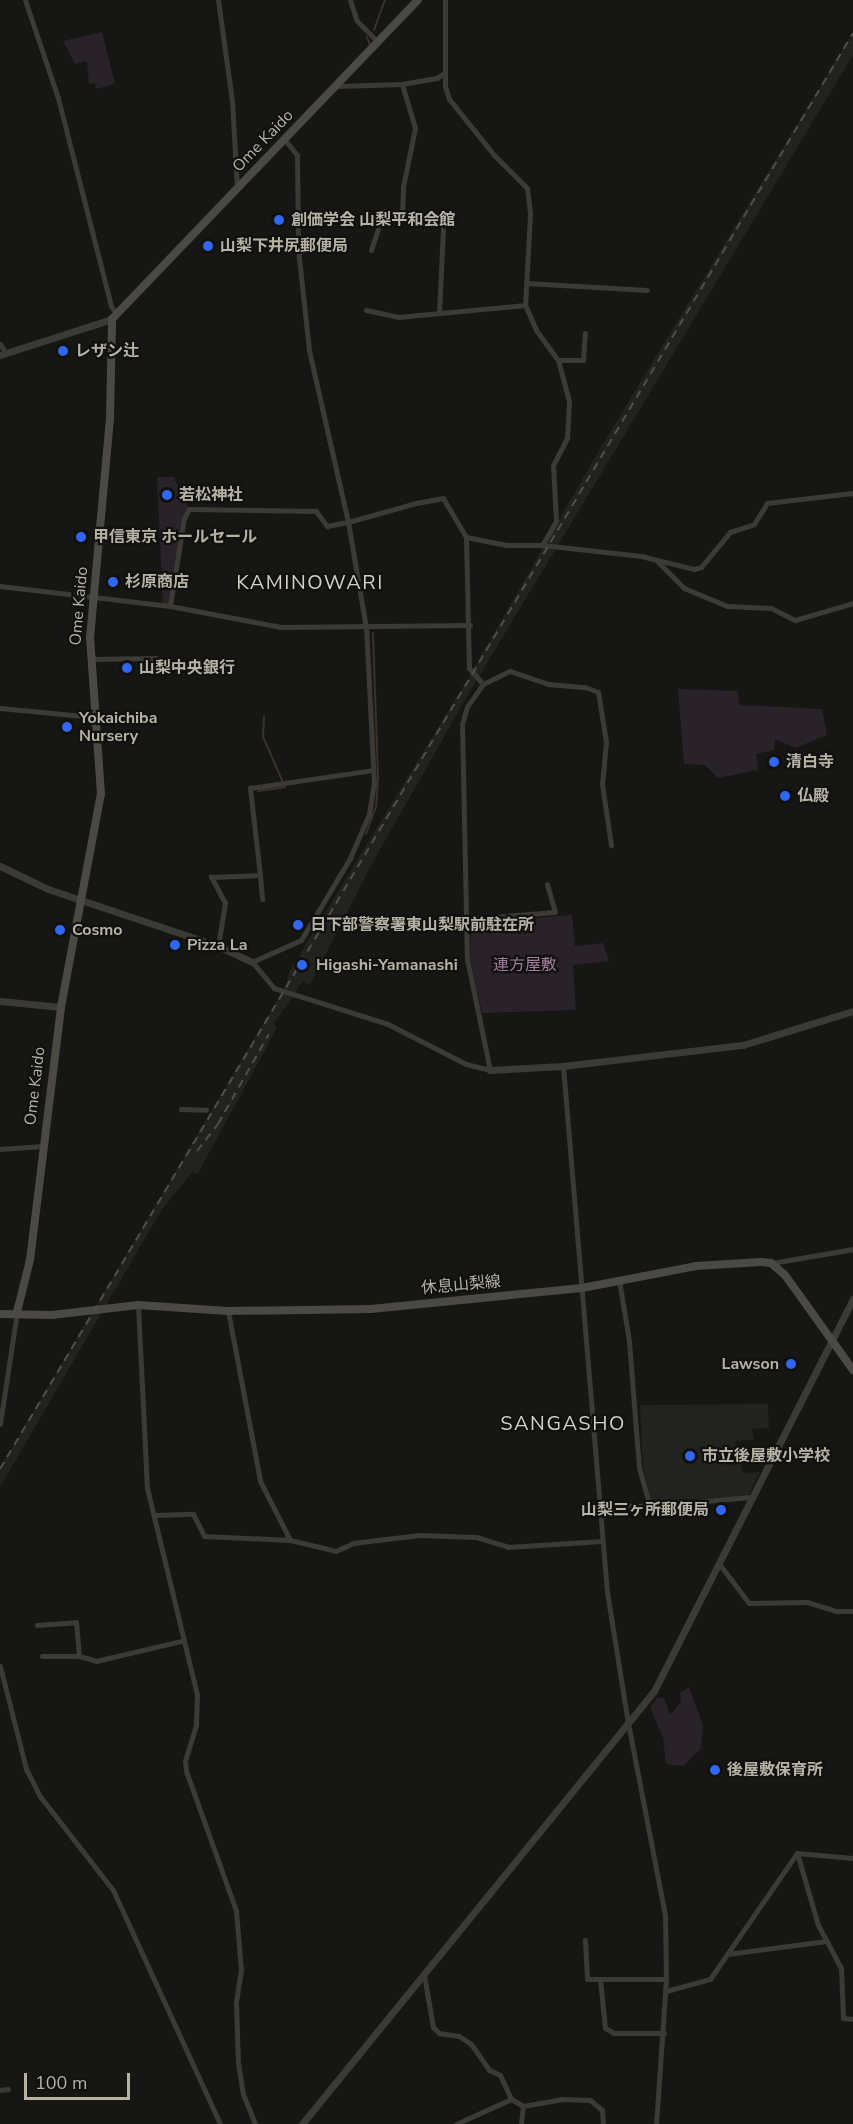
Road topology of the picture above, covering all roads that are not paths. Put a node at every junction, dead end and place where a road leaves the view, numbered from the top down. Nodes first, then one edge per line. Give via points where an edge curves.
1 (24, 0) edge
2 (218, 0) edge
3 (350, 0) edge
4 (418, 0) edge
5 (445, 0) edge
6 (378, 42) junction
7 (444, 73) junction
8 (402, 84) junction
9 (337, 86) junction
10 (285, 140) junction
11 (237, 190) junction
12 (443, 227) dead end
13 (371, 250) dead end
14 (527, 283) junction
15 (647, 290) dead end
16 (525, 305) junction
17 (366, 310) dead end
18 (439, 313) junction
19 (115, 317) junction
20 (585, 333) dead end
21 (0, 345) edge
22 (3, 354) edge
23 (558, 360) junction
24 (853, 493) edge
25 (348, 522) junction
26 (466, 537) junction
27 (542, 545) junction
28 (655, 558) junction
29 (0, 586) edge
30 (94, 598) junction
31 (853, 603) edge
32 (170, 606) junction
33 (470, 625) junction
34 (366, 628) junction
35 (156, 658) dead end
36 (90, 659) junction
37 (483, 684) junction
38 (0, 708) edge
39 (94, 717) junction
40 (373, 770) junction
41 (611, 844) dead end
42 (0, 866) edge
43 (260, 875) junction
44 (547, 884) dead end
45 (262, 898) dead end
46 (82, 901) junction
47 (468, 919) junction
48 (218, 946) junction
49 (252, 962) junction
50 (0, 1000) edge
51 (61, 1007) junction
52 (853, 1011) edge
53 (562, 1066) junction
54 (490, 1070) junction
55 (181, 1109) dead end
56 (206, 1110) dead end
57 (43, 1146) junction
58 (0, 1149) edge
59 (853, 1249) edge
60 (771, 1263) junction
61 (619, 1280) junction
62 (582, 1288) junction
63 (853, 1299) edge
64 (138, 1305) junction
65 (228, 1311) junction
66 (17, 1312) junction
67 (0, 1314) edge
68 (832, 1341) junction
69 (853, 1370) edge
70 (0, 1424) edge
71 (751, 1497) junction
72 (600, 1505) junction
73 (650, 1506) junction
74 (154, 1515) junction
75 (290, 1540) junction
76 (602, 1541) junction
77 (720, 1565) junction
78 (853, 1611) edge
79 (37, 1625) dead end
80 (181, 1641) junction
81 (42, 1656) dead end
82 (79, 1656) junction
83 (0, 1666) edge
84 (628, 1723) junction
85 (797, 1854) junction
86 (853, 1858) edge
87 (585, 1940) dead end
88 (826, 1941) junction
89 (728, 1953) junction
90 (424, 1975) junction
91 (600, 1979) junction
92 (666, 1979) junction
93 (666, 1990) junction
94 (853, 2019) edge
95 (664, 2033) junction
96 (8, 2089) dead end
97 (0, 2090) edge
98 (511, 2099) junction
99 (523, 2106) junction
100 (220, 2124) edge
101 (255, 2124) edge
102 (302, 2124) edge
103 (456, 2124) edge
104 (521, 2124) edge
105 (603, 2124) edge
106 (656, 2124) edge

1 - 19 street via 58,98
2 - 11 street via 232,101
3 - 6 street via 357,21
4 - 6 main road, Ome Kaido
5 - 7 street
6 - 9 main road, Ome Kaido
7 - 8 street via 437,78
7 - 14 street via 449,99 494,155 527,188
8 - 9 street
8 - 13 street via 415,128 403,187 402,216 384,211
9 - 10 main road, Ome Kaido
10 - 11 main road, Ome Kaido
10 - 25 street via 297,155 298,248 309,350
11 - 19 main road, Ome Kaido
12 - 18 street
14 - 15 street
14 - 16 street
16 - 18 street
16 - 23 street via 536,330
17 - 18 street via 398,317
19 - 22 street
19 - 30 main road, Ome Kaido
20 - 23 street via 583,360
21 - 22 street
23 - 27 street via 569,401 569,429 553,465 556,521
24 - 28 street via 767,503 754,524 730,532 701,567
25 - 26 street via 443,498
25 - 32 street via 327,526 316,511 189,508 183,518
25 - 34 street
26 - 27 street via 506,545
26 - 33 street
27 - 28 street
28 - 31 street via 684,588 727,606 771,608 795,620
29 - 30 street
30 - 32 street
30 - 36 main road, Ome Kaido
32 - 34 street via 281,627
33 - 34 street
33 - 37 street via 469,668
34 - 40 street
35 - 36 street
36 - 39 main road, Ome Kaido
37 - 41 street via 510,671 548,684 598,692 606,742 602,784
37 - 47 street via 467,707 462,724
38 - 39 street
39 - 46 main road, Ome Kaido via 101,794
40 - 43 street via 250,788
40 - 49 street via 369,814 350,858 301,940
42 - 46 street
43 - 45 street
43 - 48 street via 211,877 225,903
44 - 47 street via 555,912
46 - 48 street
46 - 51 main road, Ome Kaido
47 - 54 street via 471,986
48 - 49 street
49 - 54 street via 274,988 388,1024 466,1064
50 - 51 street
51 - 57 main road, Ome Kaido
52 - 53 street via 743,1045
53 - 54 street
53 - 62 street
55 - 56 street
57 - 58 street
57 - 66 main road, Ome Kaido via 30,1260
59 - 60 street
60 - 61 main road, 休息山梨線 via 714,1264
60 - 68 main road via 785,1275
61 - 62 main road, 休息山梨線
61 - 73 street via 629,1341 639,1467
62 - 65 main road, 休息山梨線 via 371,1309
62 - 72 street
63 - 68 street
64 - 65 main road, 休息山梨線
64 - 66 main road, 休息山梨線 via 52,1315
64 - 74 street via 147,1488
65 - 75 street via 260,1481
66 - 67 main road
66 - 70 street
68 - 69 main road
68 - 71 street
71 - 73 street
71 - 77 street
72 - 73 street
72 - 76 street
74 - 75 street via 193,1514 204,1536
74 - 80 street
75 - 76 street via 336,1551 353,1543 420,1535 476,1537 508,1547
76 - 84 street
77 - 78 street via 749,1604 807,1602 836,1611
77 - 84 street via 654,1691
79 - 82 street via 76,1622
80 - 82 street via 96,1661
80 - 101 street via 198,1709 186,1771 236,1911 241,1970 236,2003 238,2062 243,2094
81 - 82 street
83 - 100 street via 26,1769 39,1795 113,1890
84 - 90 street
84 - 92 street via 665,1916
85 - 86 street
85 - 88 street
85 - 89 street
87 - 91 street via 587,1979
88 - 89 street
88 - 94 street via 841,1968 843,2018
89 - 93 street via 704,1983
90 - 98 street via 433,2027 439,2033 459,2036 471,2044 489,2070 500,2075
90 - 102 street
91 - 92 street
91 - 95 street via 605,2028 614,2033
92 - 93 street
93 - 95 street
95 - 106 street
96 - 97 street
98 - 99 street
98 - 103 street
99 - 104 street
99 - 105 street via 561,2099 590,2100 602,2110

